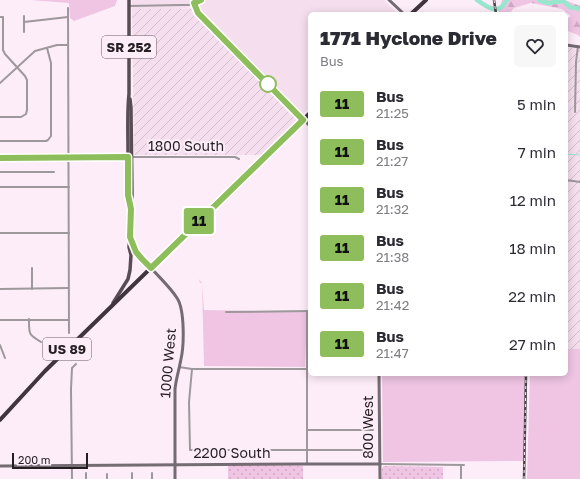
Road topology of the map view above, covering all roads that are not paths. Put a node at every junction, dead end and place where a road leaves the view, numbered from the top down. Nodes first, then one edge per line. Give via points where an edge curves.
1 (129, 0) edge
2 (201, 0) edge
3 (389, 0) edge
4 (426, 0) edge
5 (194, 3) junction
6 (129, 6) junction
7 (68, 8) dead end
8 (402, 12) edge
9 (413, 12) edge
10 (24, 16) dead end
11 (1, 17) edge
12 (68, 17) junction
13 (24, 22) junction
14 (24, 32) dead end
15 (68, 45) junction
16 (568, 45) edge
17 (579, 47) edge
18 (47, 48) junction
19 (17, 67) junction
20 (0, 83) edge
21 (129, 94) junction
22 (575, 112) dead end
23 (308, 114) edge
24 (0, 117) edge
25 (303, 120) junction
26 (308, 124) edge
27 (0, 141) edge
28 (68, 157) junction
29 (130, 157) junction
30 (0, 158) edge
31 (239, 158) dead end
32 (0, 172) edge
33 (54, 172) dead end
34 (568, 180) edge
35 (580, 182) edge
36 (0, 187) edge
37 (69, 187) junction
38 (131, 209) junction
39 (0, 233) edge
40 (69, 233) junction
41 (130, 237) junction
42 (32, 268) dead end
43 (151, 268) junction
44 (68, 288) junction
45 (0, 289) edge
46 (32, 289) junction
47 (111, 307) junction
48 (226, 312) dead end
49 (308, 312) edge
50 (0, 320) edge
51 (29, 320) junction
52 (68, 320) junction
53 (69, 333) dead end
54 (41, 342) dead end
55 (0, 345) edge
56 (5, 358) dead end
57 (76, 364) dead end
58 (180, 367) junction
59 (192, 369) junction
60 (308, 369) edge
61 (308, 372) edge
62 (379, 376) edge
63 (0, 420) edge
64 (307, 430) junction
65 (373, 430) dead end
66 (307, 450) junction
67 (373, 450) dead end
68 (175, 464) junction
69 (307, 464) junction
70 (380, 464) junction
71 (0, 466) edge
72 (72, 466) junction
73 (152, 472) dead end
74 (86, 473) dead end
75 (132, 473) dead end
76 (107, 474) dead end
77 (72, 479) edge
78 (86, 479) edge
79 (107, 479) edge
80 (132, 479) edge
81 (152, 479) edge
82 (174, 479) edge
83 (380, 479) edge
84 (461, 479) edge

1 - 6 main road, 1000 West / SR 252
2 - 5 street
3 - 8 street
4 - 9 highway
5 - 6 street
5 - 25 street via 198,13
6 - 21 main road, 1000 West / SR 252
7 - 12 street
10 - 13 street
11 - 19 street via 3,50
12 - 13 street
12 - 15 street
13 - 14 street
15 - 18 street
15 - 28 street
16 - 17 street
17 - 22 street via 576,62
18 - 19 street via 33,53
18 - 27 street via 51,63 50,138 46,141
19 - 20 street
19 - 24 street via 27,80 26,114 21,117
21 - 29 main road, 1000 West / SR 252
21 - 29 main road, 1000 West / SR 252
23 - 25 highway, US 89
25 - 26 street
25 - 43 highway, US 89
28 - 29 street, 1800 South
28 - 30 street, 1800 South
28 - 37 street
29 - 31 street, 1800 South
29 - 38 main road, 1000 West / SR 252
29 - 38 main road, 1000 West / SR 252 via 128,195
32 - 33 street
34 - 35 street
36 - 37 street
37 - 40 street
38 - 41 main road, 1000 West / SR 252
39 - 40 street
40 - 44 street
41 - 43 main road, 1000 West / SR 252 via 136,252
41 - 47 main road via 128,279
42 - 46 street
43 - 47 highway, US 89
43 - 58 street, 1000 West via 173,292 181,307 183,318
44 - 46 street
44 - 52 street
45 - 46 street
47 - 63 highway, US 89
48 - 49 street
50 - 51 street
51 - 52 street
51 - 54 street via 31,336
52 - 53 street
55 - 56 street
57 - 72 street via 72,368
58 - 59 street
58 - 68 street, 1000 West via 175,390
59 - 60 street
59 - 66 street via 189,402 190,450 231,450 248,456 263,450
61 - 64 street
62 - 70 street, 800 West
64 - 65 street
64 - 66 street
66 - 67 street
66 - 69 street
68 - 69 street, 2200 South
68 - 72 street, 2200 South
68 - 82 street, 1000 West
69 - 70 street, 2200 South
70 - 83 street, 800 West
70 - 84 street, 2200 South via 462,465
71 - 72 street, 2200 South
72 - 77 street
73 - 81 street
74 - 78 street
75 - 80 street
76 - 79 street

